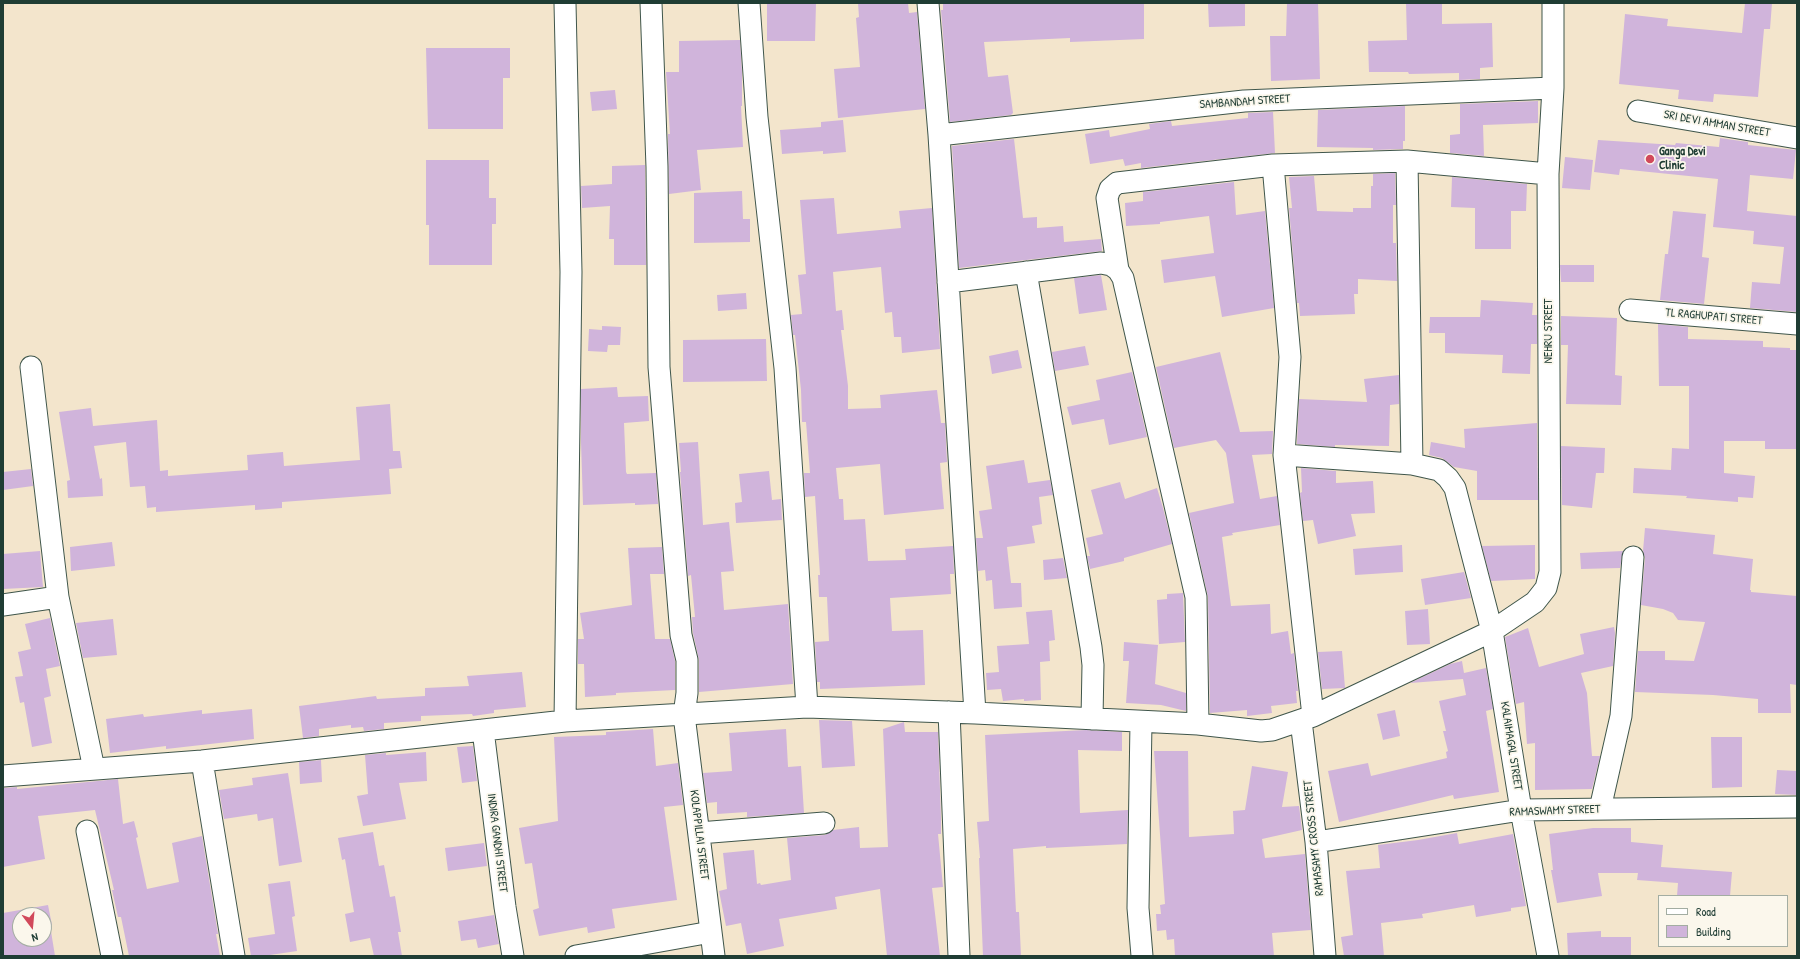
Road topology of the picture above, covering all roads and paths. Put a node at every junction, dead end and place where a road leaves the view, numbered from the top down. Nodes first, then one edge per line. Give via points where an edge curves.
1 (565, 3) edge
2 (650, 3) edge
3 (749, 3) edge
4 (928, 3) edge
5 (1553, 3) edge
6 (1553, 88) junction
7 (1638, 111) dead end
8 (939, 135) junction
9 (1797, 138) edge
10 (1407, 161) junction
11 (1273, 165) junction
12 (1548, 174) junction
13 (1118, 270) junction
14 (1026, 272) junction
15 (948, 282) junction
16 (1630, 310) dead end
17 (1797, 324) edge
18 (31, 367) dead end
19 (1284, 454) junction
20 (1412, 464) junction
21 (1633, 557) dead end
22 (58, 597) junction
23 (3, 605) edge
24 (1492, 631) junction
25 (807, 707) junction
26 (949, 712) junction
27 (975, 713) junction
28 (684, 715) junction
29 (1092, 719) junction
30 (1307, 719) junction
31 (564, 721) junction
32 (1141, 722) junction
33 (1198, 724) junction
34 (483, 730) junction
35 (202, 761) junction
36 (94, 769) junction
37 (3, 776) edge
38 (1797, 807) edge
39 (1600, 809) junction
40 (1521, 810) junction
41 (824, 823) dead end
42 (87, 831) dead end
43 (699, 832) junction
44 (1316, 842) junction
45 (711, 932) junction
46 (112, 956) edge
47 (234, 956) edge
48 (513, 956) edge
49 (576, 956) edge
50 (714, 956) edge
51 (959, 956) edge
52 (1142, 956) edge
53 (1325, 956) edge
54 (1548, 956) edge

1 - 31 street via 572,272
2 - 28 street, KOLAPPILLAI STREET via 658,167 659,367 681,635 687,660
3 - 25 street via 757,117 785,368
4 - 8 street
5 - 6 street, NEHRU STREET
6 - 8 street, SAMBANDAM STREET via 1244,100
6 - 12 street, NEHRU STREET
7 - 9 street, SRI DEVI AMMAN STREET
8 - 15 street
10 - 11 street
10 - 12 street
10 - 20 street
11 - 13 street via 1117,182 1110,188 1107,198
11 - 19 street, RAMASAMY CROSS STREET via 1290,358
12 - 24 street, NEHRU STREET via 1550,572 1546,588 1535,602
13 - 14 street via 1101,263
13 - 33 street via 1123,278 1196,597
14 - 15 street
14 - 29 street via 1091,647
15 - 27 street
16 - 17 street, TL RAGHUPATI STREET
18 - 22 street
19 - 20 street, KALAIMAGAL STREET
19 - 30 street, RAMASAMY CROSS STREET
20 - 24 street, KALAIMAGAL STREET via 1439,470 1454,488
21 - 39 street via 1621,716
22 - 23 street
22 - 36 street
24 - 30 street, NEHRU STREET
24 - 40 street, KALAIMAGAL STREET
25 - 26 street, NEHRU STREET
25 - 28 street, NEHRU STREET
26 - 27 street, NEHRU STREET
26 - 51 street
27 - 29 street, NEHRU STREET
28 - 31 street, NEHRU STREET
28 - 43 street, KOLAPPILLAI STREET
29 - 32 street, NEHRU STREET
30 - 33 street, NEHRU STREET via 1261,731
30 - 44 street, RAMASAMY CROSS STREET
31 - 34 street, NEHRU STREET
32 - 33 street, NEHRU STREET
32 - 52 street via 1138,908
34 - 35 street, NEHRU STREET
34 - 48 street, INDIRA GANDHI STREET
35 - 36 street, NEHRU STREET
35 - 47 street
36 - 37 street, NEHRU STREET
38 - 39 street, RAMASWAMY STREET
39 - 40 street, RAMASWAMY STREET
40 - 44 street, RAMASWAMY STREET
40 - 54 street, KALAIMAGAL STREET
41 - 43 street
42 - 46 street
43 - 45 street, KOLAPPILLAI STREET
44 - 53 street, RAMASAMY CROSS STREET
45 - 49 street
45 - 50 street, KOLAPPILLAI STREET

